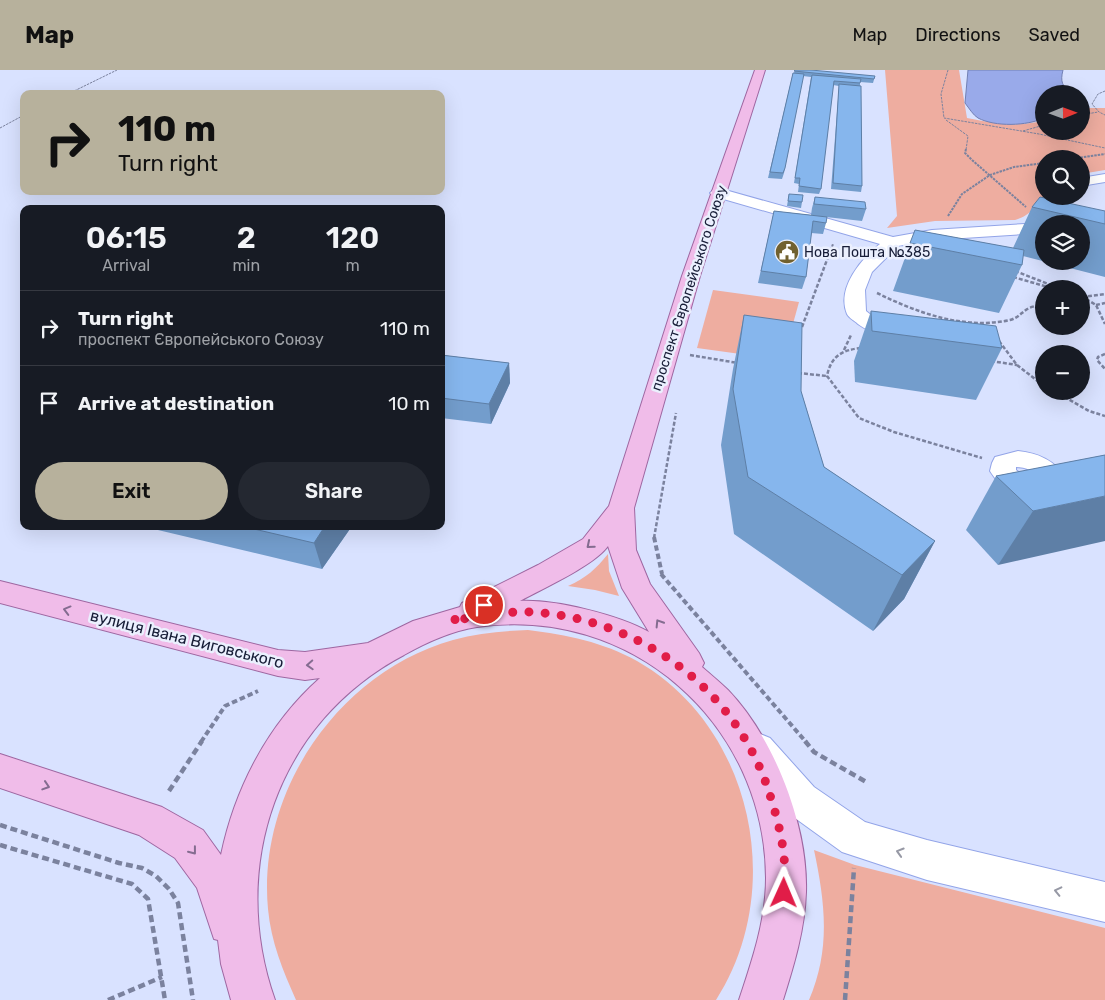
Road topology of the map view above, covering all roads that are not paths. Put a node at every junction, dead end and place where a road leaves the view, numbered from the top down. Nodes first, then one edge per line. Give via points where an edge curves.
1 (760, 70) edge
2 (1105, 178) edge
3 (1090, 180) edge
4 (718, 193) junction
5 (1035, 224) edge
6 (893, 242) junction
7 (894, 347) edge
8 (1004, 463) road end
9 (1076, 484) edge
10 (621, 508) junction
11 (0, 592) edge
12 (452, 621) junction
13 (375, 654) junction
14 (708, 691) junction
15 (736, 724) junction
16 (0, 771) edge
17 (1105, 902) edge
18 (240, 954) junction
19 (253, 1000) edge
20 (761, 1000) edge

1 - 4 main road, проспект Європейського Союзу
2 - 3 street
4 - 6 street
4 - 10 main road, проспект Європейського Союзу
5 - 6 street via 1026,223 1025,229 932,235
6 - 7 street via 869,261 854,297 856,313 884,326 872,330 872,335 883,344
8 - 9 street via 1026,460 1042,467 1052,477
10 -> 12 main road, проспект Європейського Союзу via 592,546 548,573
14 -> 10 main road, проспект Європейського Союзу via 637,588 622,550
13 -> 11 main road, вулиця Івана Виговського via 305,666 278,662
12 - 13 main road via 413,634
12 - 14 main road via 530,612 569,616 607,626 643,642 677,663
13 - 18 main road via 340,680 308,712 280,750 257,794 242,844 236,898
14 - 15 main road
17 -> 15 street via 927,860 856,838 801,800
15 - 20 main road via 761,768 778,820 786,878 780,940
16 -> 18 main road via 149,820 189,844 213,878
18 - 19 main road

